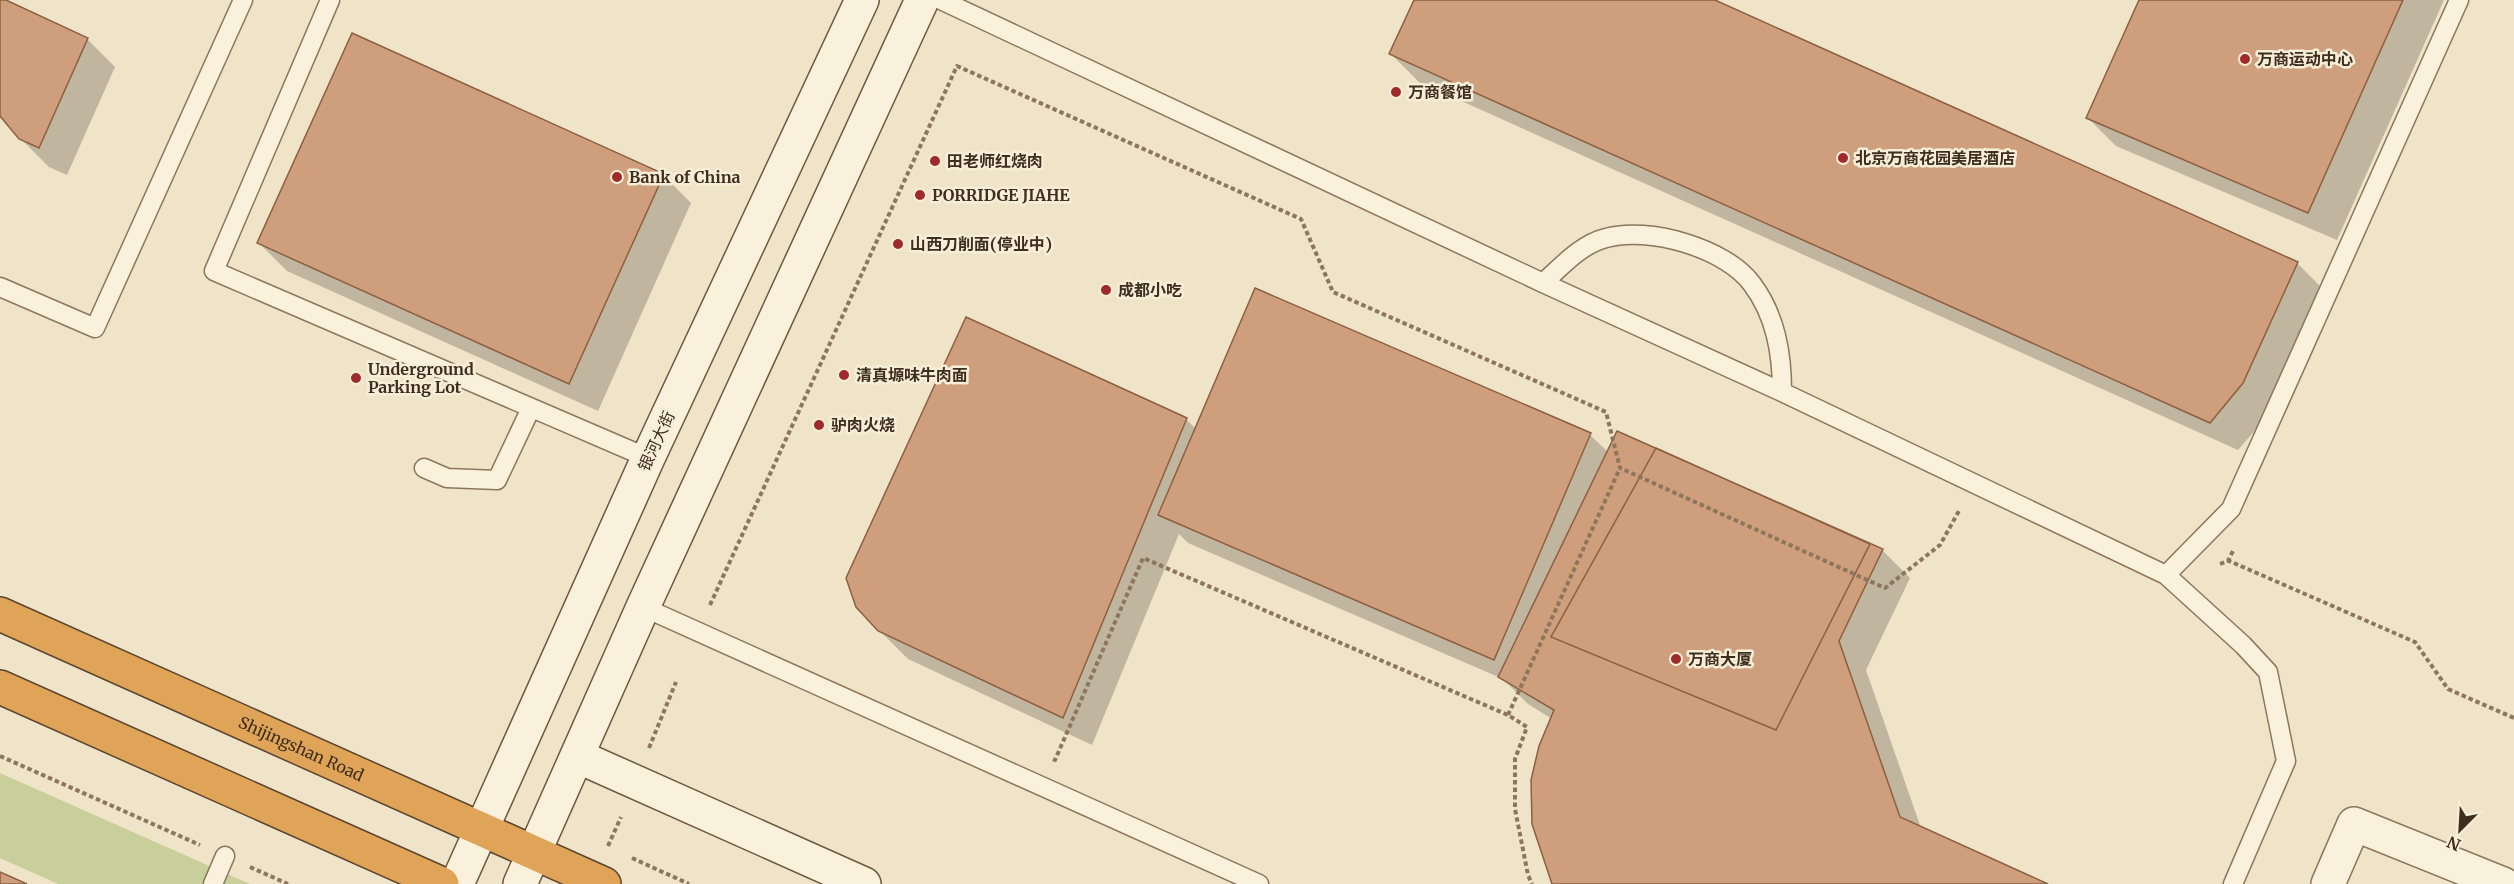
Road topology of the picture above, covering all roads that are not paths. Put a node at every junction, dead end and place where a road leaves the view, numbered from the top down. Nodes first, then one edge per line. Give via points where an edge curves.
1 (243, 0) edge
2 (330, 0) edge
3 (862, 0) edge
4 (922, 0) edge
5 (941, 0) edge
6 (2459, 0) edge
7 (1543, 283) junction
8 (0, 287) edge
9 (1782, 392) junction
10 (531, 408) junction
11 (648, 458) junction
12 (424, 468) dead end
13 (2166, 575) junction
14 (643, 607) junction
15 (0, 614) edge
16 (0, 687) edge
17 (577, 756) junction
18 (480, 830) junction
19 (534, 854) junction
20 (225, 856) road end
21 (213, 884) edge
22 (442, 884) edge
23 (457, 884) edge
24 (520, 884) edge
25 (604, 884) edge
26 (864, 884) edge
27 (1259, 884) edge
28 (2233, 884) edge
29 (2328, 884) edge
30 (2503, 884) edge

1 - 8 lane via 95,327
2 - 10 lane via 214,271
3 - 11 main road, 银河大街
4 - 14 main road
5 - 7 lane
6 - 13 lane via 2231,509
7 - 9 lane
7 - 9 lane via 1585,247 1605,238 1633,234 1690,243 1728,263 1752,283 1774,324 1782,361
9 - 13 lane
10 - 11 lane
10 - 12 lane via 497,480 447,478
11 - 18 main road, 银河大街
13 - 28 lane via 2268,672 2286,761
14 - 17 main road
14 - 27 lane
15 - 18 highway, Shijingshan Road
16 - 22 highway
17 - 19 main road
17 - 26 main road
18 - 19 highway, Shijingshan Road
18 - 23 main road, 银河大街
19 - 24 main road
19 - 25 highway, Shijingshan Road
20 - 21 lane
29 - 30 main road via 2354,824

